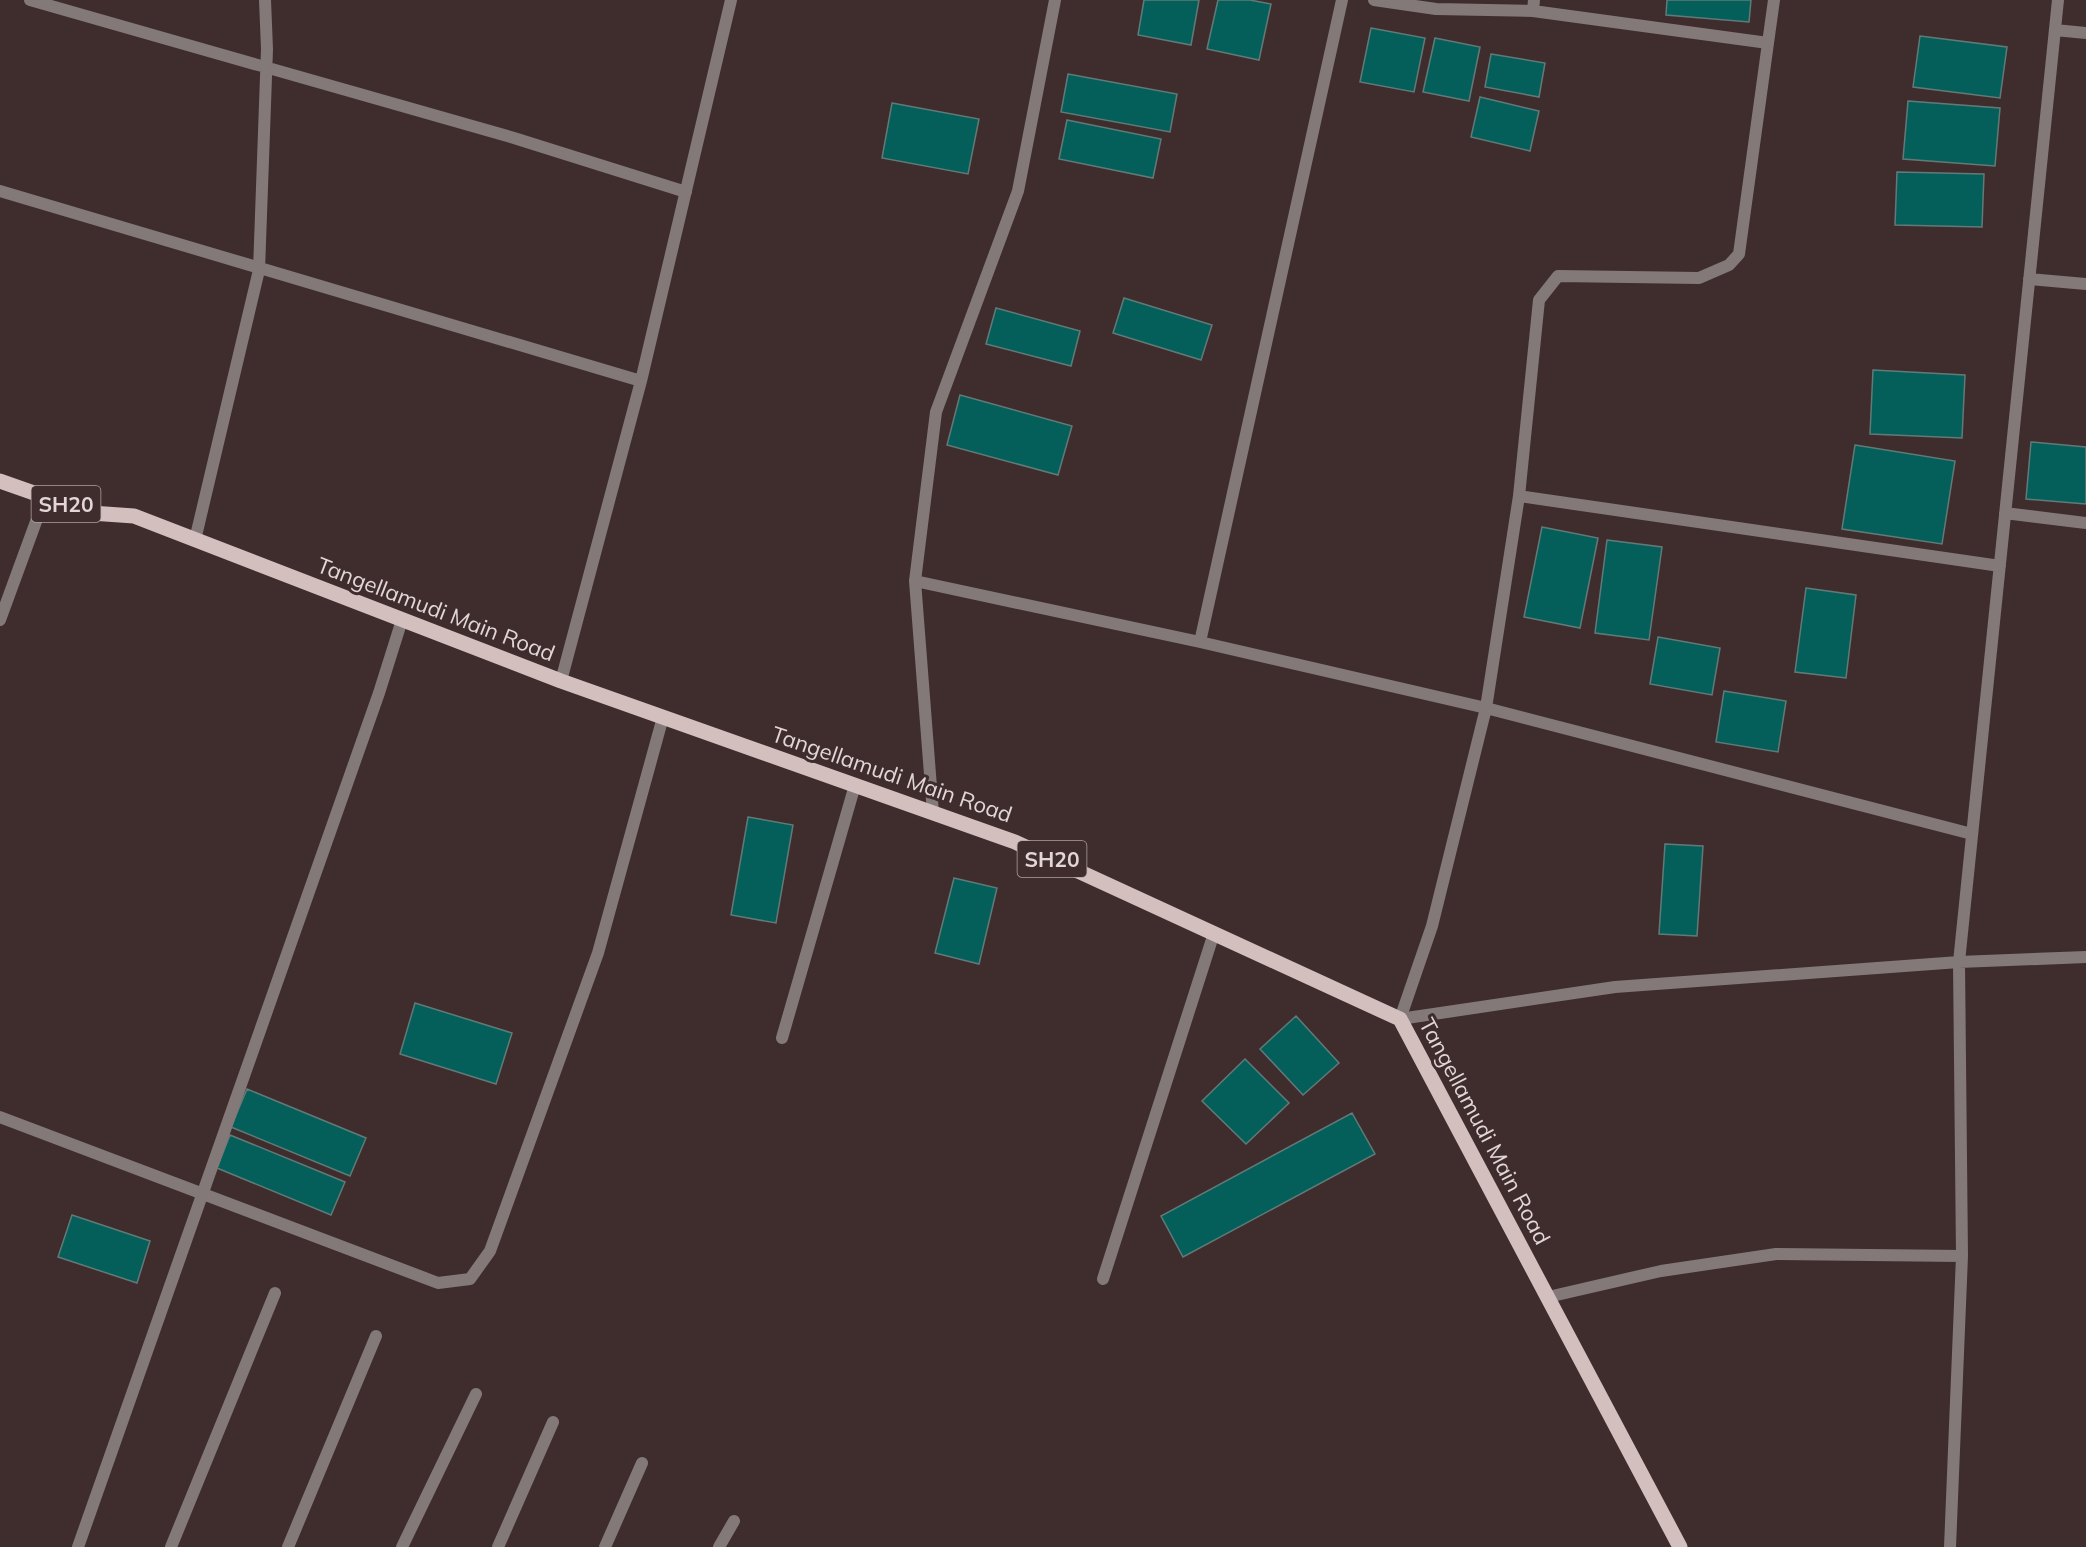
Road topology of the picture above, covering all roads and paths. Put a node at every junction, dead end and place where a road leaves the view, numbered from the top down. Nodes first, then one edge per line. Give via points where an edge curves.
1 (30, 0) edge
2 (264, 0) edge
3 (731, 0) edge
4 (1055, 0) edge
5 (1342, 0) edge
6 (1374, 0) edge
7 (1774, 0) edge
8 (2058, 0) edge
9 (1534, 5) edge
10 (2055, 30) junction
11 (2086, 33) edge
12 (1768, 43) junction
13 (266, 68) junction
14 (0, 191) edge
15 (686, 192) junction
16 (259, 270) junction
17 (2029, 279) junction
18 (2086, 284) edge
19 (641, 381) junction
20 (0, 481) edge
21 (1519, 496) junction
22 (45, 497) junction
23 (2006, 513) junction
24 (2086, 523) edge
25 (195, 540) junction
26 (2000, 566) junction
27 (915, 581) junction
28 (0, 620) edge
29 (402, 620) junction
30 (1200, 642) junction
31 (561, 681) junction
32 (1486, 708) junction
33 (663, 717) junction
34 (855, 785) junction
35 (933, 813) junction
36 (1972, 834) junction
37 (1214, 933) junction
38 (2086, 957) edge
39 (1959, 962) junction
40 (1400, 1018) junction
41 (782, 1038) dead end
42 (0, 1117) edge
43 (201, 1192) junction
44 (1962, 1256) junction
45 (1103, 1279) dead end
46 (275, 1293) dead end
47 (1548, 1297) junction
48 (376, 1336) dead end
49 (476, 1394) dead end
50 (553, 1422) dead end
51 (642, 1463) dead end
52 (734, 1521) dead end
53 (78, 1547) edge
54 (171, 1547) edge
55 (288, 1547) edge
56 (402, 1547) edge
57 (498, 1547) edge
58 (605, 1547) edge
59 (719, 1547) edge
60 (1680, 1547) edge
61 (1950, 1547) edge

1 - 13 street
2 - 13 street
3 - 15 street
4 - 27 street via 1018,191 936,412
5 - 30 street
6 - 9 street via 1436,9
7 - 12 street
8 - 10 street
9 - 12 street
10 - 11 street
10 - 17 street
12 - 21 street via 1739,254 1729,265 1699,278 1558,276 1539,300
13 - 15 street via 514,138
13 - 16 street
14 - 16 street
15 - 19 street
16 - 19 street
16 - 25 street
17 - 18 street
17 - 23 street
19 - 31 street
20 - 22 main road, SH20
21 - 26 street
21 - 32 street
22 - 25 main road, Tangellamudi Main Road / SH20 via 91,513 134,516
22 - 28 street
23 - 24 street
23 - 26 street
25 - 29 main road, Tangellamudi Main Road / SH20
26 - 36 street
27 - 30 street
27 - 35 street
29 - 31 main road, Tangellamudi Main Road / SH20
29 - 43 street
30 - 32 street
31 - 33 main road, Tangellamudi Main Road / SH20
32 - 36 street
32 - 40 street via 1432,926
33 - 34 main road, Tangellamudi Main Road / SH20
33 - 43 street via 598,954 490,1251 470,1280 438,1282
34 - 35 main road, Tangellamudi Main Road / SH20
34 - 41 street
35 - 37 main road, Tangellamudi Main Road / SH20 via 1015,842
36 - 39 street
37 - 40 main road, Tangellamudi Main Road / SH20
37 - 45 street
38 - 39 street
39 - 40 street via 1615,987
39 - 44 street
40 - 47 main road, Tangellamudi Main Road
42 - 43 street
43 - 53 street
44 - 47 street via 1776,1254 1661,1271
44 - 61 street
46 - 54 street
47 - 60 main road, Tangellamudi Main Road
48 - 55 street
49 - 56 street
50 - 57 street
51 - 58 street
52 - 59 street

